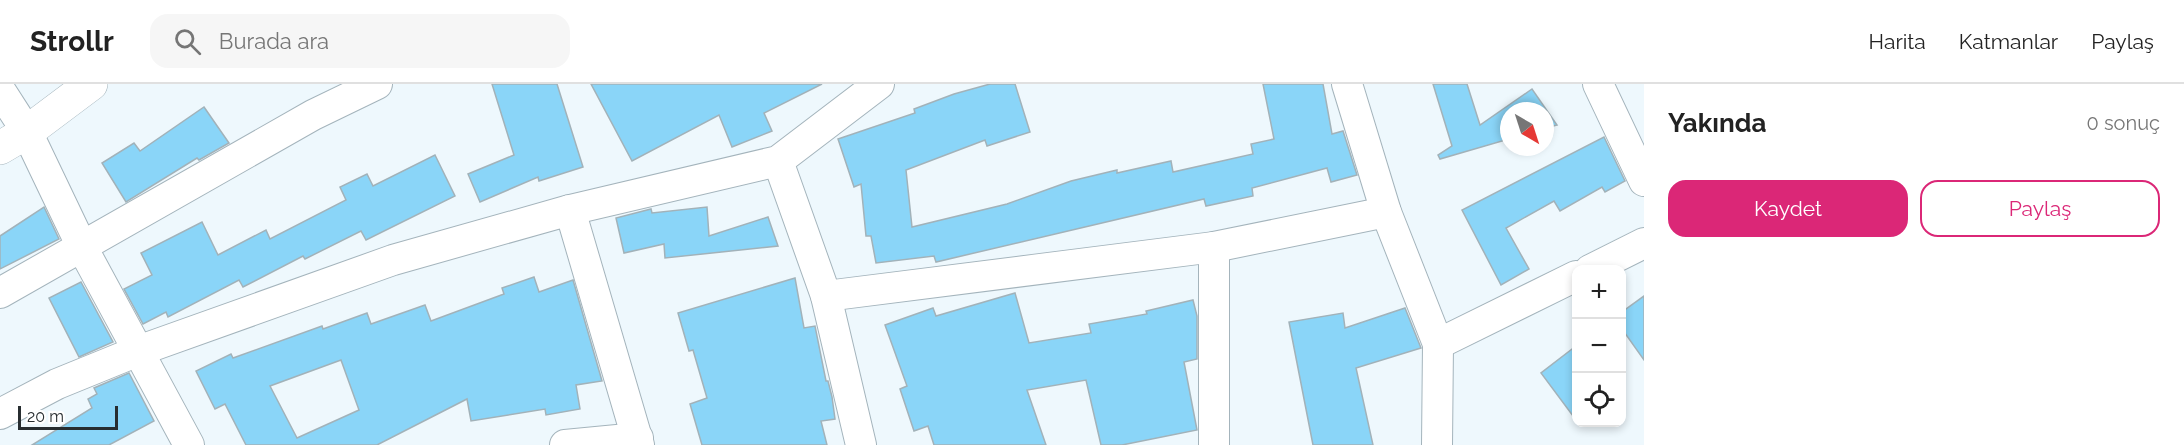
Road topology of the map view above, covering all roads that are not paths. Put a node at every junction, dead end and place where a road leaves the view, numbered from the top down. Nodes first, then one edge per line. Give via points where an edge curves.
1 (91, 84) edge
2 (376, 84) edge
3 (879, 84) edge
4 (1347, 84) edge
5 (1598, 84) edge
6 (0, 90) edge
7 (13, 140) edge
8 (778, 161) junction
9 (1644, 181) edge
10 (570, 210) junction
11 (1386, 212) junction
12 (1644, 243) edge
13 (82, 247) junction
14 (1214, 247) junction
15 (1600, 265) edge
16 (1572, 278) edge
17 (0, 293) edge
18 (826, 296) junction
19 (1438, 344) junction
20 (138, 351) junction
21 (0, 414) edge
22 (638, 442) edge
23 (189, 445) edge
24 (565, 445) edge
25 (861, 445) edge
26 (1214, 445) edge
27 (1437, 445) edge

1 - 7 street
2 - 13 street via 313,115
3 - 8 street
4 - 11 street
5 - 9 street
6 - 7 street
7 - 13 street
8 - 10 street
8 - 18 street
10 - 20 street via 393,260
10 - 22 street
11 - 14 street
11 - 19 street
12 - 15 street
13 - 17 street
13 - 20 street
14 - 18 street
14 - 26 street
16 - 19 street
18 - 25 street
19 - 27 street
20 - 21 street via 57,384
20 - 23 street
22 - 24 street

